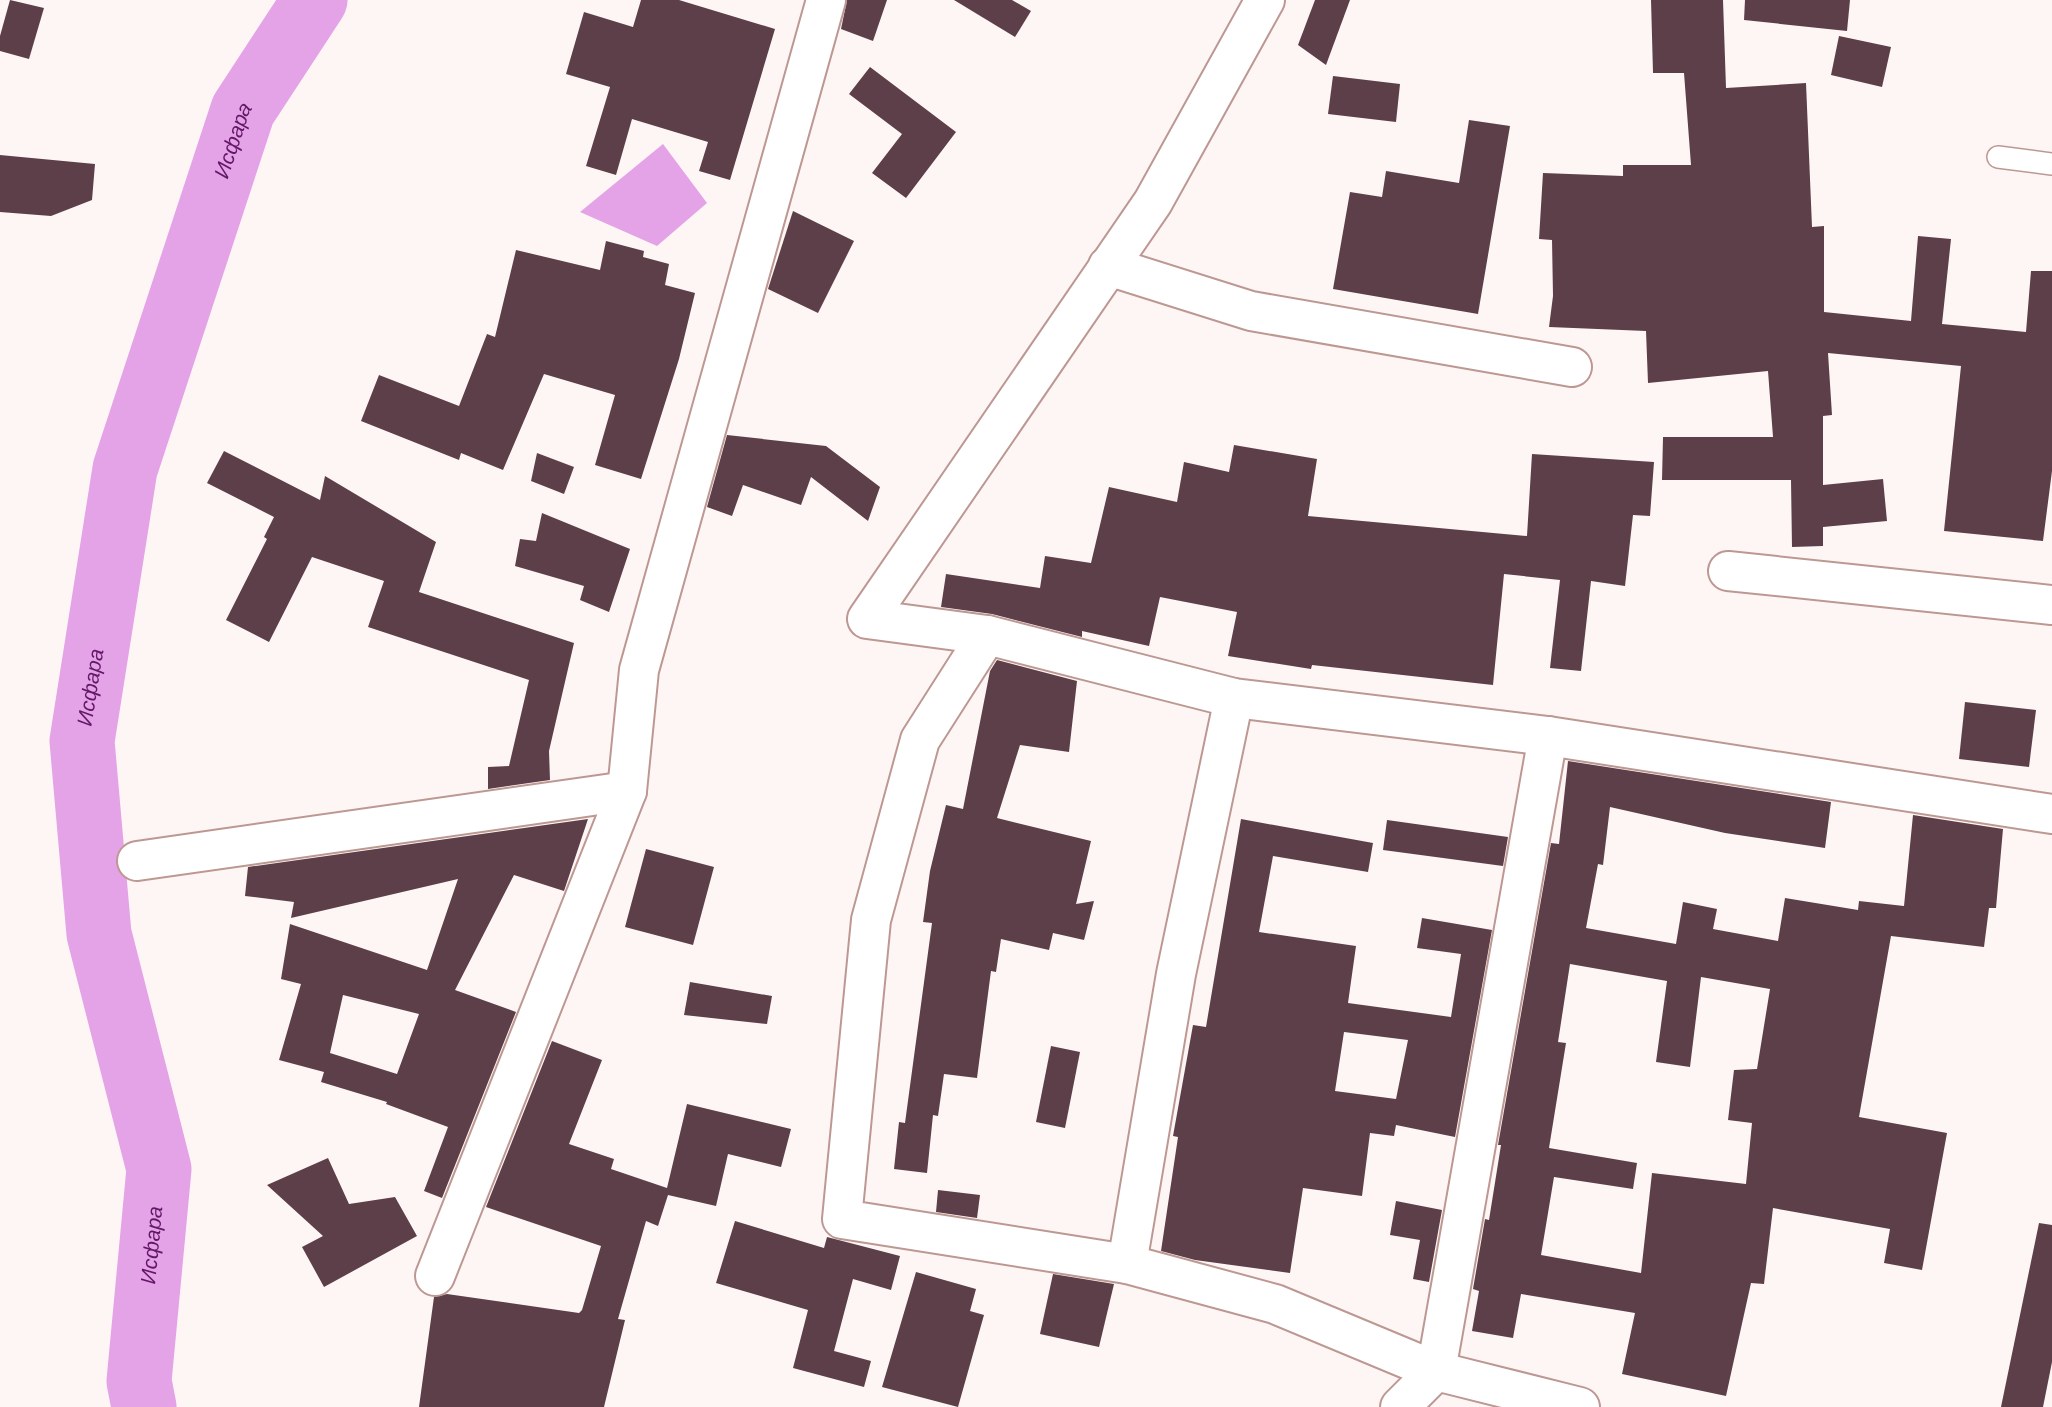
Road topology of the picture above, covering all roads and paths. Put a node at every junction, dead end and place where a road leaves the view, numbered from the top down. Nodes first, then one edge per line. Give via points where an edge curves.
1 (826, 0) edge
2 (1265, 0) edge
3 (1998, 157) dead end
4 (2052, 164) edge
5 (1108, 266) junction
6 (1572, 367) dead end
7 (1728, 570) dead end
8 (2052, 605) edge
9 (987, 635) junction
10 (1234, 698) junction
11 (1548, 736) junction
12 (627, 791) junction
13 (2052, 814) edge
14 (137, 861) dead end
15 (1128, 1264) junction
16 (435, 1276) dead end
17 (1436, 1371) junction
18 (1400, 1407) edge
19 (1580, 1407) edge

1 - 12 street via 639,670
2 - 5 street via 1153,202
3 - 4 lane
5 - 6 street via 1251,311
5 - 9 street via 867,619
7 - 8 street
9 - 10 street
9 - 15 street via 920,740 872,920 842,1219
10 - 11 street
10 - 15 street via 1176,974
11 - 13 street
11 - 17 street
12 - 14 street
12 - 16 street
15 - 17 street via 1275,1304
17 - 18 street
17 - 19 street

